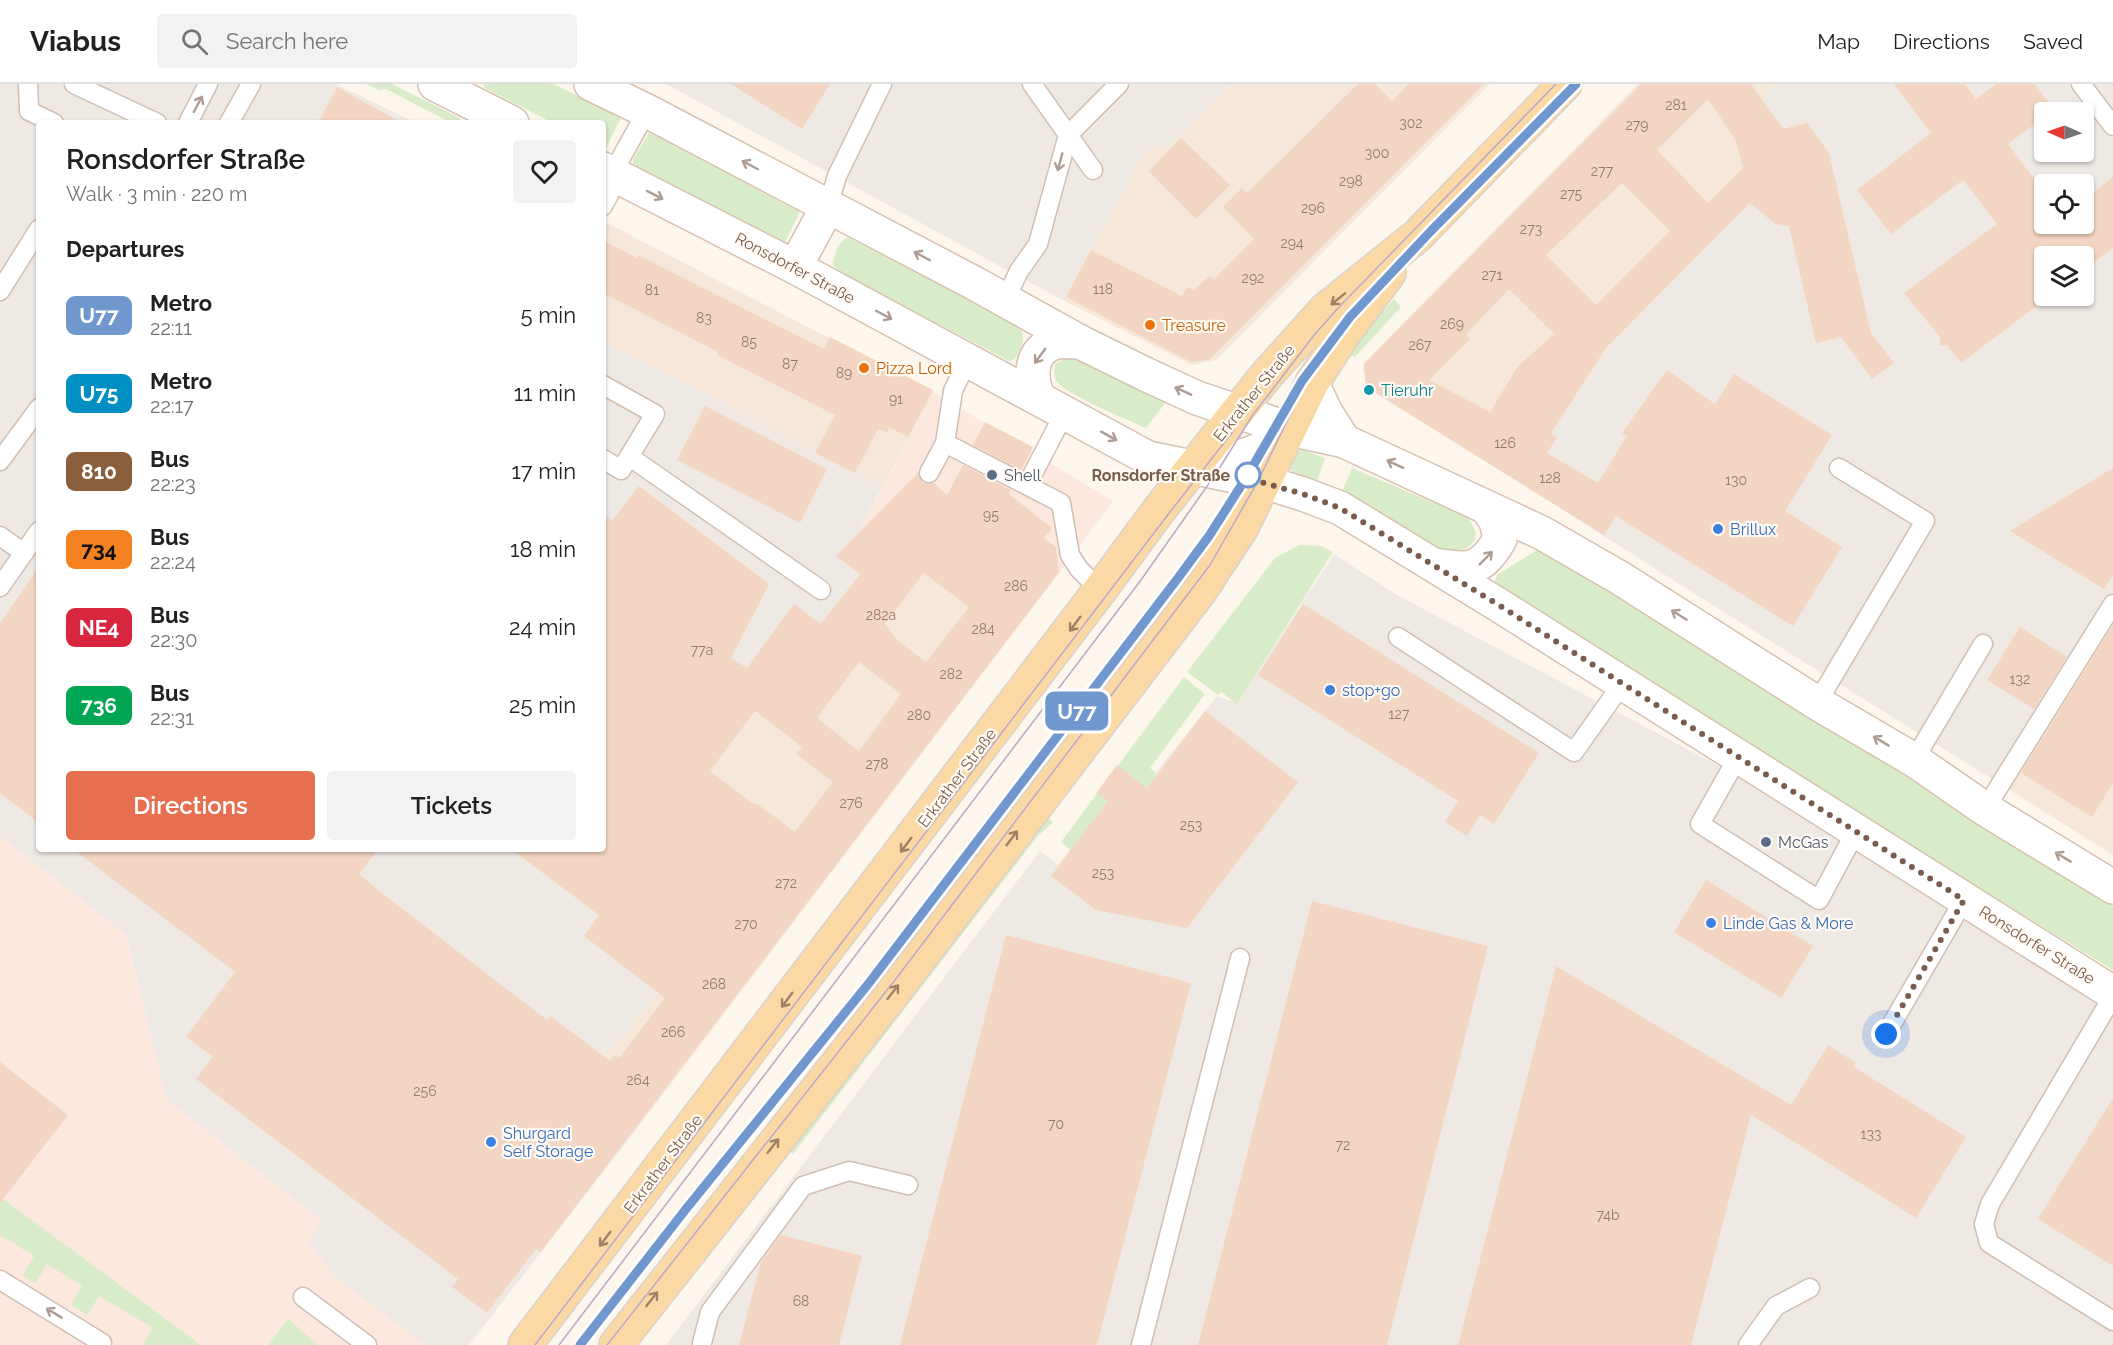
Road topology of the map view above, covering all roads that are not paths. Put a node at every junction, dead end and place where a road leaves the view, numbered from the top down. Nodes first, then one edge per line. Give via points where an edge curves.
1 (28, 84) edge
2 (74, 84) edge
3 (208, 84) edge
4 (251, 84) edge
5 (591, 84) edge
6 (882, 84) edge
7 (1032, 84) edge
8 (1119, 84) edge
9 (1565, 84) edge
10 (2081, 84) edge
11 (448, 87) edge
12 (112, 92) edge
13 (647, 111) junction
14 (48, 120) edge
15 (153, 120) edge
16 (190, 120) edge
17 (231, 120) edge
18 (507, 120) edge
19 (2113, 126) edge
20 (1068, 135) junction
21 (1093, 170) dead end
22 (611, 173) edge
23 (606, 194) edge
24 (828, 206) junction
25 (36, 234) edge
26 (1417, 236) junction
27 (795, 267) junction
28 (0, 291) edge
29 (1005, 300) junction
30 (1080, 342) junction
31 (968, 359) junction
32 (1312, 383) junction
33 (606, 387) edge
34 (1052, 405) junction
35 (1238, 411) junction
36 (36, 412) edge
37 (1289, 429) junction
38 (1344, 441) junction
39 (945, 443) junction
40 (630, 457) junction
41 (1148, 458) junction
42 (0, 461) edge
43 (606, 461) edge
44 (1194, 467) junction
45 (1839, 468) dead end
46 (929, 473) dead end
47 (1264, 482) junction
48 (1027, 485) junction
49 (1488, 509) junction
50 (1159, 510) junction
51 (36, 535) edge
52 (0, 536) edge
53 (24, 553) junction
54 (1434, 565) junction
55 (0, 587) edge
56 (821, 590) dead end
57 (1100, 590) junction
58 (2113, 604) edge
59 (1398, 637) dead end
60 (1983, 644) dead end
61 (1622, 684) junction
62 (1817, 703) junction
63 (1738, 757) junction
64 (1914, 760) junction
65 (1985, 809) junction
66 (1856, 831) junction
67 (2113, 888) edge
68 (1964, 900) junction
69 (1240, 958) dead end
70 (2113, 994) edge
71 (1886, 1034) dead end
72 (908, 1185) dead end
73 (0, 1280) edge
74 (1810, 1288) dead end
75 (303, 1297) dead end
76 (2113, 1321) edge
77 (702, 1343) dead end
78 (102, 1344) edge
79 (366, 1345) edge
80 (525, 1345) edge
81 (616, 1345) edge
82 (1141, 1345) edge
83 (1748, 1345) edge

1 - 14 lane via 29,111
2 - 12 lane
16 -> 3 lane
4 - 17 lane
5 - 13 main road
6 - 24 lane via 837,176
7 - 20 lane
8 - 20 lane
9 - 26 main road, Erkrather Straße
10 - 19 lane
11 - 18 main road
12 - 15 lane
13 - 22 lane
24 -> 13 main road
20 - 21 lane
20 -> 29 lane via 1038,244
22 - 23 lane
22 -> 27 main road, Ronsdorfer Straße
24 - 27 main road
29 -> 24 main road
25 - 28 lane
26 - 32 main road, Erkrather Straße
26 -> 35 main road, Erkrather Straße via 1325,309
27 -> 31 main road, Ronsdorfer Straße
29 - 30 main road
30 -> 34 main road via 1051,344 1040,353 1033,367 1031,377
35 -> 30 main road via 1197,398
31 - 34 main road, Ronsdorfer Straße
31 - 39 lane via 953,391
32 - 37 main road, Erkrather Straße
32 - 38 main road
33 - 40 lane via 655,414
34 -> 41 main road, Ronsdorfer Straße
34 - 48 lane
35 - 37 main road
35 - 44 main road, Erkrather Straße
36 - 42 lane
37 - 38 main road
37 - 44 main road via 1250,455
37 - 47 main road, Erkrather Straße
49 -> 38 main road
39 - 46 lane
39 - 48 lane
40 - 43 lane via 621,470
40 - 56 lane
41 - 44 main road, Ronsdorfer Straße
41 - 50 main road
44 - 47 main road, Ronsdorfer Straße
44 - 50 main road, Erkrather Straße
45 - 62 lane via 1925,521
47 - 54 main road, Ronsdorfer Straße via 1340,508
81 -> 47 main road, Erkrather Straße via 890,997 1200,591 1242,527
48 - 57 lane via 1061,503 1070,555
54 -> 49 main road via 1465,569 1484,562 1500,539
62 -> 49 main road via 1611,573 1542,533
50 - 57 main road, Erkrather Straße
51 - 53 lane
52 - 53 lane
53 - 55 lane
54 - 61 main road, Ronsdorfer Straße
57 -> 80 main road, Erkrather Straße
58 - 65 lane
59 - 61 lane via 1574,752
60 - 64 lane
61 - 63 main road, Ronsdorfer Straße
64 -> 62 main road
63 - 66 main road, Ronsdorfer Straße
63 - 66 lane via 1700,824 1819,900
64 - 65 main road
67 -> 65 main road
66 - 68 main road, Ronsdorfer Straße
68 - 70 main road, Ronsdorfer Straße
68 - 71 lane
69 - 82 lane
70 - 76 lane via 1990,1204 1984,1224 1989,1243
72 - 77 lane via 849,1171 803,1186 711,1312
78 -> 73 lane
74 - 83 lane via 1776,1306
75 - 79 lane

